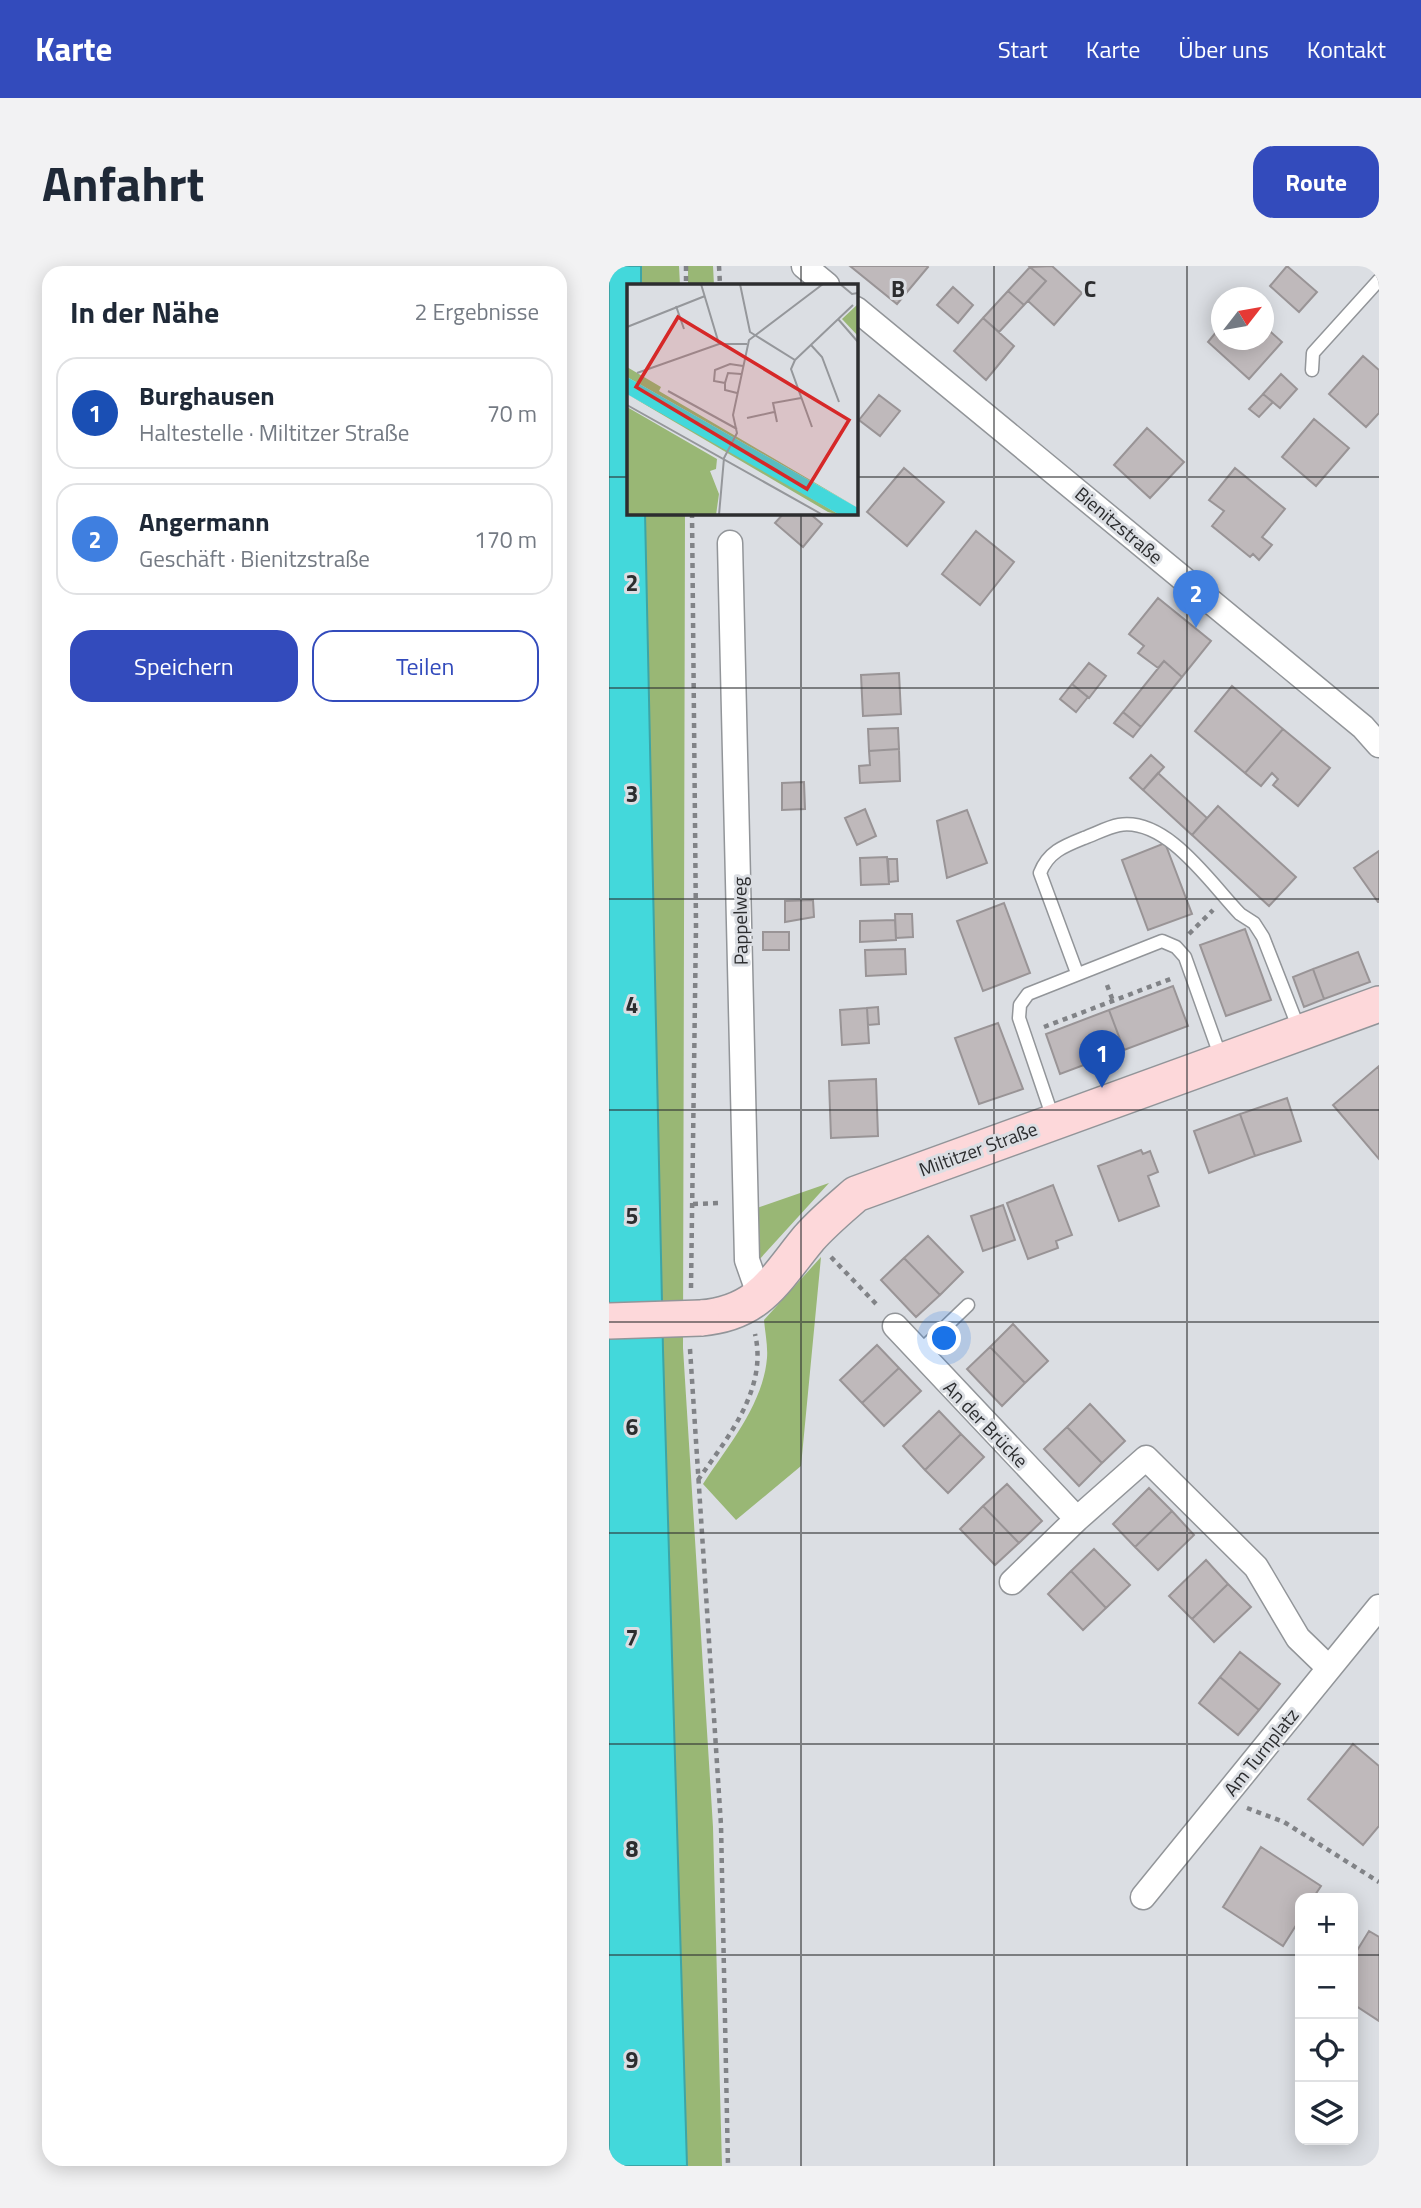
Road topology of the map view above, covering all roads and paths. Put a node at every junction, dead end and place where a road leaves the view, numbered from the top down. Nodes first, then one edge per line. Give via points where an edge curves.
1 (686, 266) edge
2 (719, 266) edge
3 (804, 266) edge
4 (1379, 280) edge
5 (687, 284) edge
6 (720, 284) edge
7 (826, 284) edge
8 (857, 310) edge
9 (1312, 370) dead end
10 (730, 543) dead end
11 (1374, 727) edge
12 (1225, 898) junction
13 (1176, 947) junction
14 (1190, 971) junction
15 (1077, 973) junction
16 (1379, 1004) edge
17 (1300, 1033) junction
18 (1023, 1035) junction
19 (1222, 1061) junction
20 (1054, 1121) junction
21 (811, 1237) junction
22 (754, 1301) junction
23 (968, 1305) dead end
24 (609, 1321) edge
25 (895, 1326) joint
26 (918, 1353) junction
27 (697, 1481) dead end
28 (1077, 1519) junction
29 (1013, 1582) dead end
30 (1379, 1607) edge
31 (1328, 1668) junction
32 (1223, 1798) junction
33 (1379, 1882) edge
34 (1143, 1897) dead end

1 - 5 path
2 - 6 path
3 - 7 street
4 - 9 lane via 1313,353
8 - 11 street, Bienitzstraße
10 - 22 street, Pappelweg via 747,1260
12 - 13 path
12 - 15 lane via 1167,836 1120,824 1063,846 1046,858 1040,873
12 - 17 lane via 1263,937
13 - 14 lane
13 - 15 lane via 1162,941
14 - 18 path
14 - 19 lane
15 - 18 lane via 1028,994 1020,1005
16 - 17 street, Miltitzer Straße
17 - 19 street, Miltitzer Straße
18 - 20 lane
19 - 20 street, Miltitzer Straße
20 - 21 street, Miltitzer Straße via 856,1194
21 - 22 street, Miltitzer Straße
21 - 25 path
22 - 24 street, bridge via 725,1316
22 - 27 path via 758,1350 750,1395 741,1419
23 - 26 lane
25 - 26 street, An der Brücke
26 - 28 street, An der Brücke
28 - 29 street
28 - 31 street via 1146,1458 1256,1567 1298,1638
30 - 31 street, Am Turnplatz
31 - 32 street, Am Turnplatz
32 - 33 path via 1284,1822
32 - 34 street, Am Turnplatz

